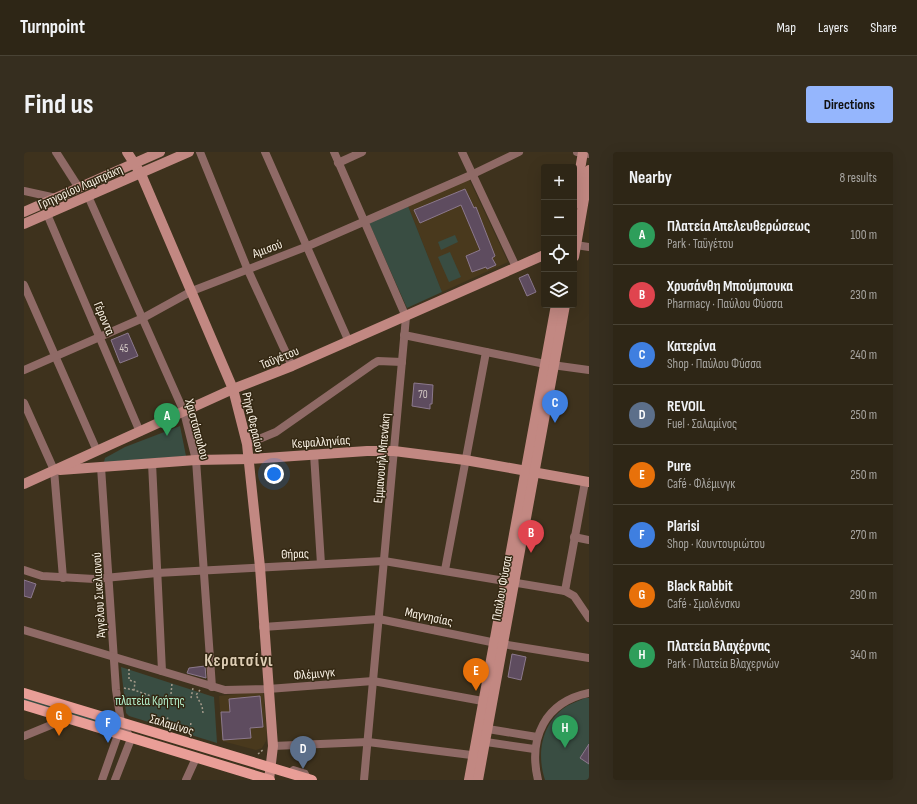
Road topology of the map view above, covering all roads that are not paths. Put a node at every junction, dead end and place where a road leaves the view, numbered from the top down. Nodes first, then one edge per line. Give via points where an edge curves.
1 (56, 152) edge
2 (127, 152) edge
3 (160, 152) edge
4 (189, 152) edge
5 (200, 152) edge
6 (265, 152) edge
7 (334, 152) edge
8 (362, 152) edge
9 (462, 152) edge
10 (519, 152) edge
11 (583, 153) edge
12 (135, 163) junction
13 (338, 163) junction
14 (589, 170) edge
15 (141, 174) junction
16 (472, 175) junction
17 (78, 188) junction
18 (24, 191) edge
19 (88, 196) junction
20 (56, 198) junction
21 (575, 200) edge
22 (24, 210) edge
23 (47, 214) junction
24 (363, 221) junction
25 (24, 224) edge
26 (577, 236) edge
27 (577, 245) edge
28 (589, 246) edge
29 (306, 247) junction
30 (541, 256) edge
31 (516, 267) junction
32 (248, 268) junction
33 (24, 285) edge
34 (192, 291) junction
35 (556, 308) edge
36 (564, 308) edge
37 (406, 317) junction
38 (142, 318) junction
39 (404, 335) junction
40 (100, 336) junction
41 (349, 342) junction
42 (486, 352) junction
43 (55, 356) junction
44 (402, 362) junction
45 (549, 364) junction
46 (292, 366) junction
47 (24, 370) edge
48 (589, 370) edge
49 (233, 388) junction
50 (24, 403) edge
51 (184, 412) junction
52 (140, 432) junction
53 (248, 444) junction
54 (97, 451) junction
55 (394, 451) junction
56 (314, 454) junction
57 (196, 460) junction
58 (250, 460) junction
59 (465, 460) junction
60 (152, 463) junction
61 (101, 467) junction
62 (54, 470) junction
63 (529, 472) junction
64 (587, 482) edge
65 (24, 484) edge
66 (574, 537) junction
67 (589, 540) edge
68 (384, 561) junction
69 (322, 564) junction
70 (260, 566) junction
71 (24, 570) edge
72 (204, 570) junction
73 (445, 570) junction
74 (157, 573) junction
75 (110, 577) junction
76 (63, 578) junction
77 (511, 582) junction
78 (565, 591) junction
79 (589, 618) edge
80 (379, 619) junction
81 (263, 627) junction
82 (24, 630) edge
83 (500, 643) junction
84 (113, 656) junction
85 (589, 658) edge
86 (162, 671) junction
87 (373, 681) junction
88 (212, 687) junction
89 (268, 689) junction
90 (24, 693) edge
91 (589, 694) edge
92 (488, 702) junction
93 (24, 705) edge
94 (68, 718) junction
95 (121, 722) junction
96 (488, 729) junction
97 (118, 735) junction
98 (24, 736) edge
99 (537, 737) junction
100 (131, 739) junction
101 (368, 742) junction
102 (486, 742) junction
103 (273, 746) junction
104 (534, 749) junction
105 (478, 756) junction
106 (196, 758) junction
107 (271, 767) junction
108 (245, 776) edge
109 (102, 780) edge
110 (115, 780) edge
111 (186, 780) edge
112 (269, 780) edge
113 (311, 780) edge
114 (364, 780) edge
115 (469, 780) edge
116 (478, 780) edge
117 (538, 780) edge

1 - 17 street
2 - 12 street, Ρήγα Φεραίου
3 - 12 street, Γρηγορίου Λαμπράκη
4 - 15 street, Γρηγορίου Λαμπράκη
5 - 32 street
6 - 29 street
7 - 13 street
8 - 13 street
9 - 16 street
10 - 16 street, Αμισού
11 - 21 street
12 - 15 street, Ρήγα Φεραίου
12 - 17 street, Γρηγορίου Λαμπράκη
13 - 24 street
14 - 26 street
15 - 19 street, Γρηγορίου Λαμπράκη
15 - 34 street, Ρήγα Φεραίου
16 - 24 street, Αμισού
16 - 31 street
17 - 20 street, Γρηγορίου Λαμπράκη
18 - 20 street
19 - 23 street, Γρηγορίου Λαμπράκη
19 - 38 street, Χριστόπουλου
20 - 22 street, Γρηγορίου Λαμπράκη
23 - 25 street, Γρηγορίου Λαμπράκη
23 - 40 street, Γέροντα
24 - 29 street, Αμισού
24 - 37 street
27 - 28 street
29 - 32 street, Αμισού
29 - 41 street
30 - 31 street, Ταϋγέτου
31 - 37 street, Ταϋγέτου
32 - 34 street, Αμισού
32 - 46 street
33 - 43 street
34 - 38 street, Αμισού
34 - 49 street, Ρήγα Φεραίου
35 - 45 street, Παύλου Φύσσα
36 - 45 street, Παύλου Φύσσα
37 - 39 street, Εμμανουήλ Μπενάκη
37 - 41 street, Ταϋγέτου
38 - 40 street, Αμισού
38 - 51 street, Χριστόπουλου
39 - 42 street
39 - 44 street, Εμμανουήλ Μπενάκη
40 - 43 street, Αμισού
40 - 52 street, Γέροντα
41 - 46 street, Ταϋγέτου
42 - 45 street
42 - 59 street
43 - 47 street, Αμισού
43 - 54 street
44 - 53 street via 378,361 276,432
44 - 55 street, Εμμανουήλ Μπενάκη
45 - 48 street
45 - 63 street, Παύλου Φύσσα
46 - 49 street, Ταϋγέτου
49 - 51 street, Ταϋγέτου
49 - 53 street, Ρήγα Φεραίου
50 - 62 street
51 - 52 street, Ταϋγέτου
51 - 57 street, Χριστόπουλου
52 - 54 street, Ταϋγέτου
53 - 58 street, Ρήγα Φεραίου
54 - 62 street, Ταϋγέτου
55 - 56 street, Κεφαλληνίας
55 - 59 street, Κεφαλληνίας
55 - 68 street, Εμμανουήλ Μπενάκη
56 - 58 street, Κεφαλληνίας
56 - 69 street
57 - 58 street, Κεφαλληνίας
57 - 60 street, Κεφαλληνίας
57 - 72 street, Χριστόπουλου
58 - 70 street, Ρήγα Φεραίου
59 - 63 street, Κεφαλληνίας
59 - 73 street
60 - 61 street, Κεφαλληνίας
60 - 74 street
61 - 62 street, Κεφαλληνίας
61 - 75 street, Άγγελου Σικελιανού
62 - 65 street, Ταϋγέτου
62 - 76 street
63 - 64 street, Κεφαλληνίας
63 - 77 street, Παύλου Φύσσα
64 - 66 street
66 - 67 street
66 - 78 street
68 - 69 street, Θήρας
68 - 73 street, Θήρας
68 - 80 street, Εμμανουήλ Μπενάκη
69 - 70 street, Θήρας
70 - 72 street, Θήρας
70 - 81 street, Ρήγα Φεραίου
71 - 76 street, Θήρας via 42,576
72 - 74 street, Θήρας
72 - 88 street, Χριστόπουλου
73 - 77 street, Θήρας
74 - 75 street, Θήρας
74 - 86 street
75 - 76 street, Θήρας
75 - 84 street, Άγγελου Σικελιανού
77 - 78 street, Θήρας
77 - 83 street, Παύλου Φύσσα
78 - 79 street via 574,596
80 - 81 street, Μαγνησίας
80 - 83 street, Μαγνησίας
80 - 87 street, Εμμανουήλ Μπενάκη
81 - 89 street, Ρήγα Φεραίου
82 - 84 street, Φλέμινγκ
83 - 85 street, Μαγνησίας
83 - 92 street, Παύλου Φύσσα
84 - 86 street, Φλέμινγκ
84 - 95 street, Άγγελου Σικελιανού
86 - 88 street, Φλέμινγκ
87 - 89 street, Φλέμινγκ
87 - 92 street, Φλέμινγκ
87 - 101 street, Εμμανουήλ Μπενάκη
88 - 89 street, Φλέμινγκ via 225,690
89 - 103 street, Ρήγα Φεραίου
90 - 95 main road, Σαλαμίνος
91 - 99 street via 566,702 553,711
92 - 96 street, Παύλου Φύσσα
92 - 105 street, Παύλου Φύσσα
93 - 94 main road, Σαλαμίνος
94 - 97 main road, Σαλαμίνος
94 - 98 street
95 - 97 street
95 - 100 street
95 - 107 main road, Σαλαμίνος
96 - 99 street
96 - 102 street, Παύλου Φύσσα
97 - 100 main road, Σαλαμίνος
97 - 109 street
99 - 104 street
100 - 106 main road, Σαλαμίνος
100 - 110 street
101 - 103 street
101 - 105 street
101 - 114 street, Εμμανουήλ Μπενάκη
102 - 104 street
102 - 105 street, Παύλου Φύσσα
103 - 107 street, Ρήγα Φεραίου
104 - 117 street via 534,765
105 - 115 street, Παύλου Φύσσα
105 - 116 street, Παύλου Φύσσα
106 - 108 main road, Σαλαμίνος
106 - 111 street
107 - 112 street, Ρήγα Φεραίου
107 - 113 main road, Σαλαμίνος
108 - 112 main road, Σαλαμίνος

